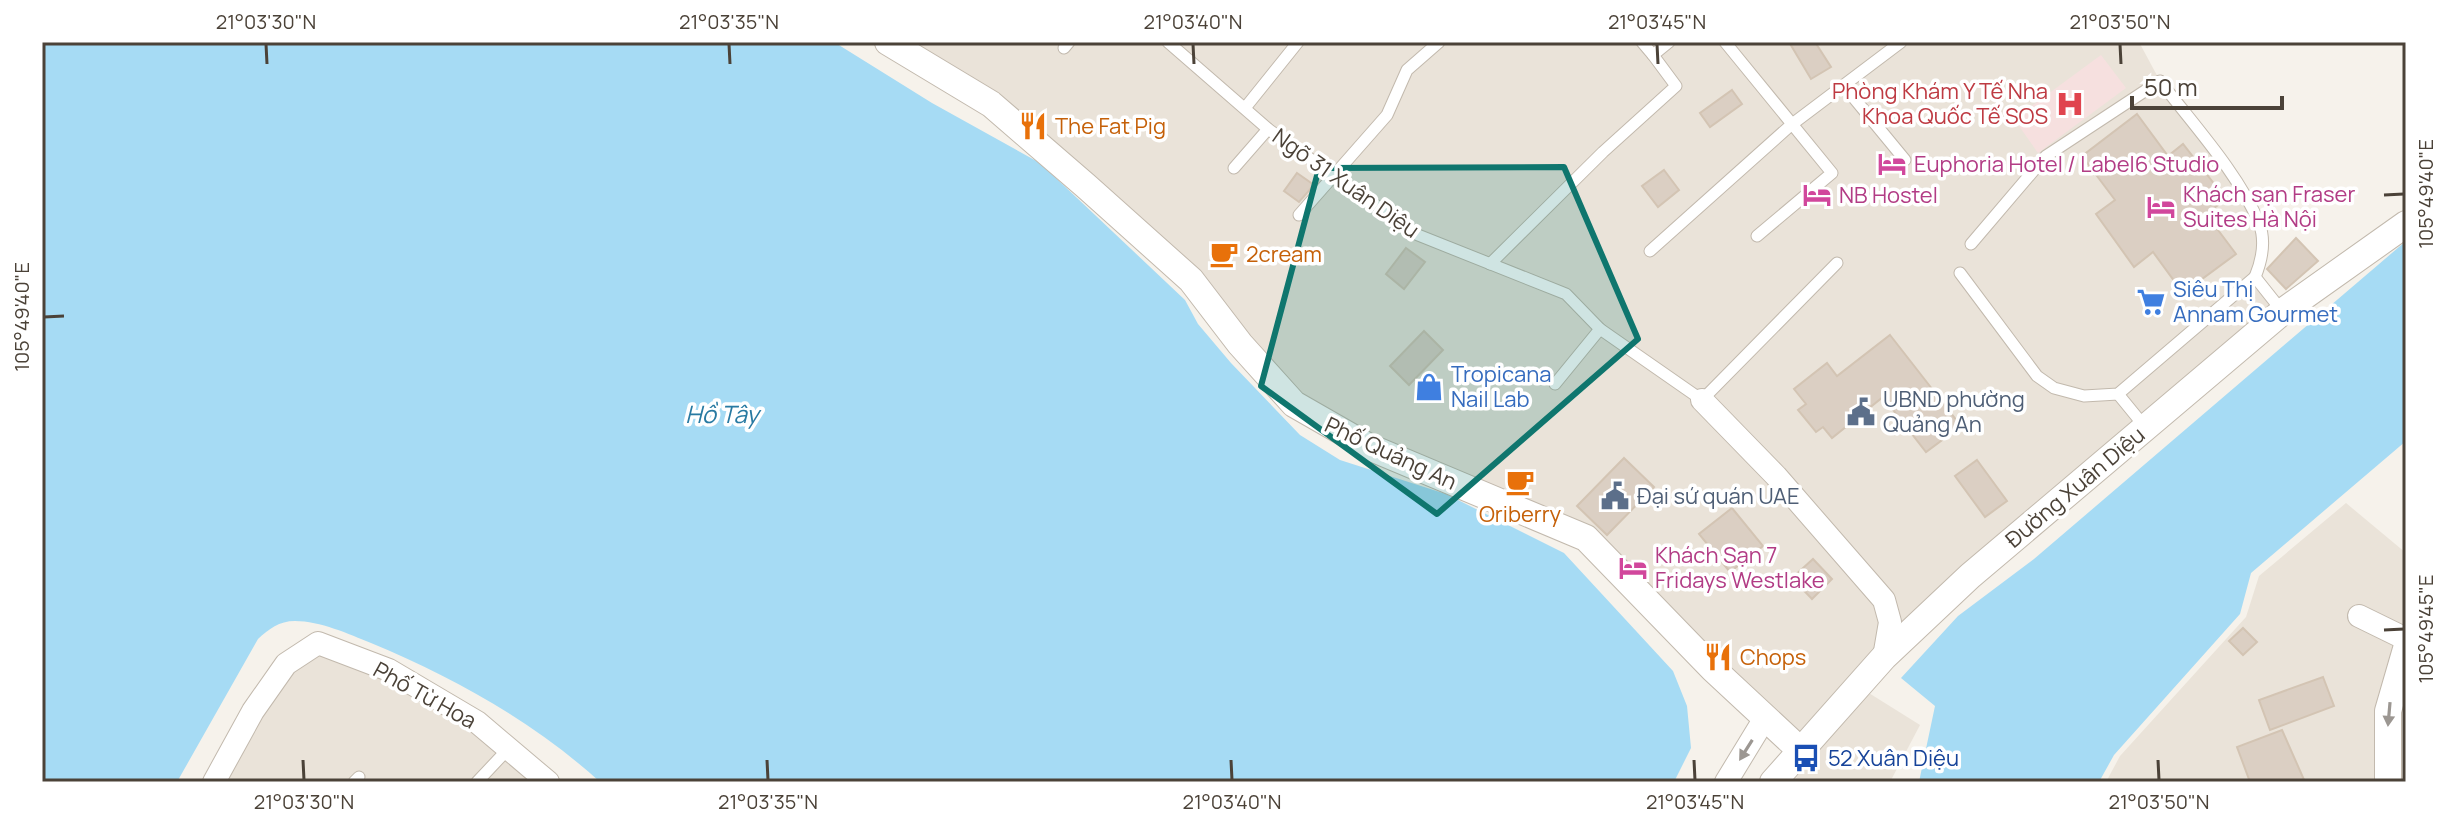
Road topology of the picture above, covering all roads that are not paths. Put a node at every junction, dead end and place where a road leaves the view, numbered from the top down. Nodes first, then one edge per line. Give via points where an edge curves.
1 (888, 42) edge
2 (1168, 42) edge
3 (1298, 42) edge
4 (1439, 42) edge
5 (1642, 42) edge
6 (1669, 42) edge
7 (1725, 42) edge
8 (1901, 42) edge
9 (1653, 55) junction
10 (1844, 86) junction
11 (1245, 108) junction
12 (1791, 125) junction
13 (1268, 129) junction
14 (1905, 160) dead end
15 (1234, 168) dead end
16 (1334, 175) junction
17 (1299, 215) dead end
18 (2406, 224) edge
19 (1757, 236) dead end
20 (1971, 244) dead end
21 (1650, 251) dead end
22 (1837, 263) dead end
23 (1490, 264) junction
24 (1960, 273) dead end
25 (2255, 277) junction
26 (2282, 312) junction
27 (1600, 329) junction
28 (1555, 384) dead end
29 (2118, 394) junction
30 (1702, 400) junction
31 (2145, 427) junction
32 (2359, 616) dead end
33 (2406, 639) edge
34 (2406, 649) edge
35 (1884, 657) junction
36 (1765, 718) junction
37 (509, 748) junction
38 (1799, 749) junction
39 (214, 782) edge
40 (477, 782) edge
41 (548, 782) edge
42 (1726, 782) edge
43 (1773, 782) edge
44 (2388, 782) edge

1 - 36 street, Phố Quảng An via 991,104 1142,235 1191,280 1294,404 1369,447 1586,538
2 - 11 lane, Ngõ 31 Xuân Diệu
3 - 11 lane
4 - 16 lane via 1407,70 1387,115
5 - 9 lane
6 - 9 lane
7 - 12 lane
8 - 10 lane
9 - 23 lane via 1676,86
10 - 12 lane
10 - 14 lane
11 - 13 lane, Ngõ 31 Xuân Diệu
12 - 19 lane via 1832,173
12 - 21 lane
13 - 15 lane
13 - 16 lane, Ngõ 31 Xuân Diệu
16 - 17 lane
16 - 23 lane, Ngõ 31 Xuân Diệu via 1418,235
18 - 26 street, Đường Xuân Diệu
20 - 25 lane via 2046,156 2160,81 2260,225 2263,252
22 - 30 lane
23 - 27 lane, Ngõ 31 Xuân Diệu via 1566,294
24 - 29 lane via 2037,376 2054,388 2084,396
25 - 26 lane
25 - 29 lane
26 - 31 street, Đường Xuân Diệu
27 - 28 lane
27 - 30 lane, Ngõ 31 Xuân Diệu
29 - 31 lane
30 - 35 street via 1884,600 1890,622
31 - 35 street, Đường Xuân Diệu
32 - 33 street
34 -> 44 street via 2388,711
35 - 38 street, Đường Xuân Diệu
36 - 38 street, Phố Quảng An
36 -> 42 street
37 - 39 street, Phố Từ Hoa via 477,722 389,670 318,643 286,664
37 - 40 lane
37 - 41 street, Phố Từ Hoa
38 - 43 street, Đường Xuân Diệu

